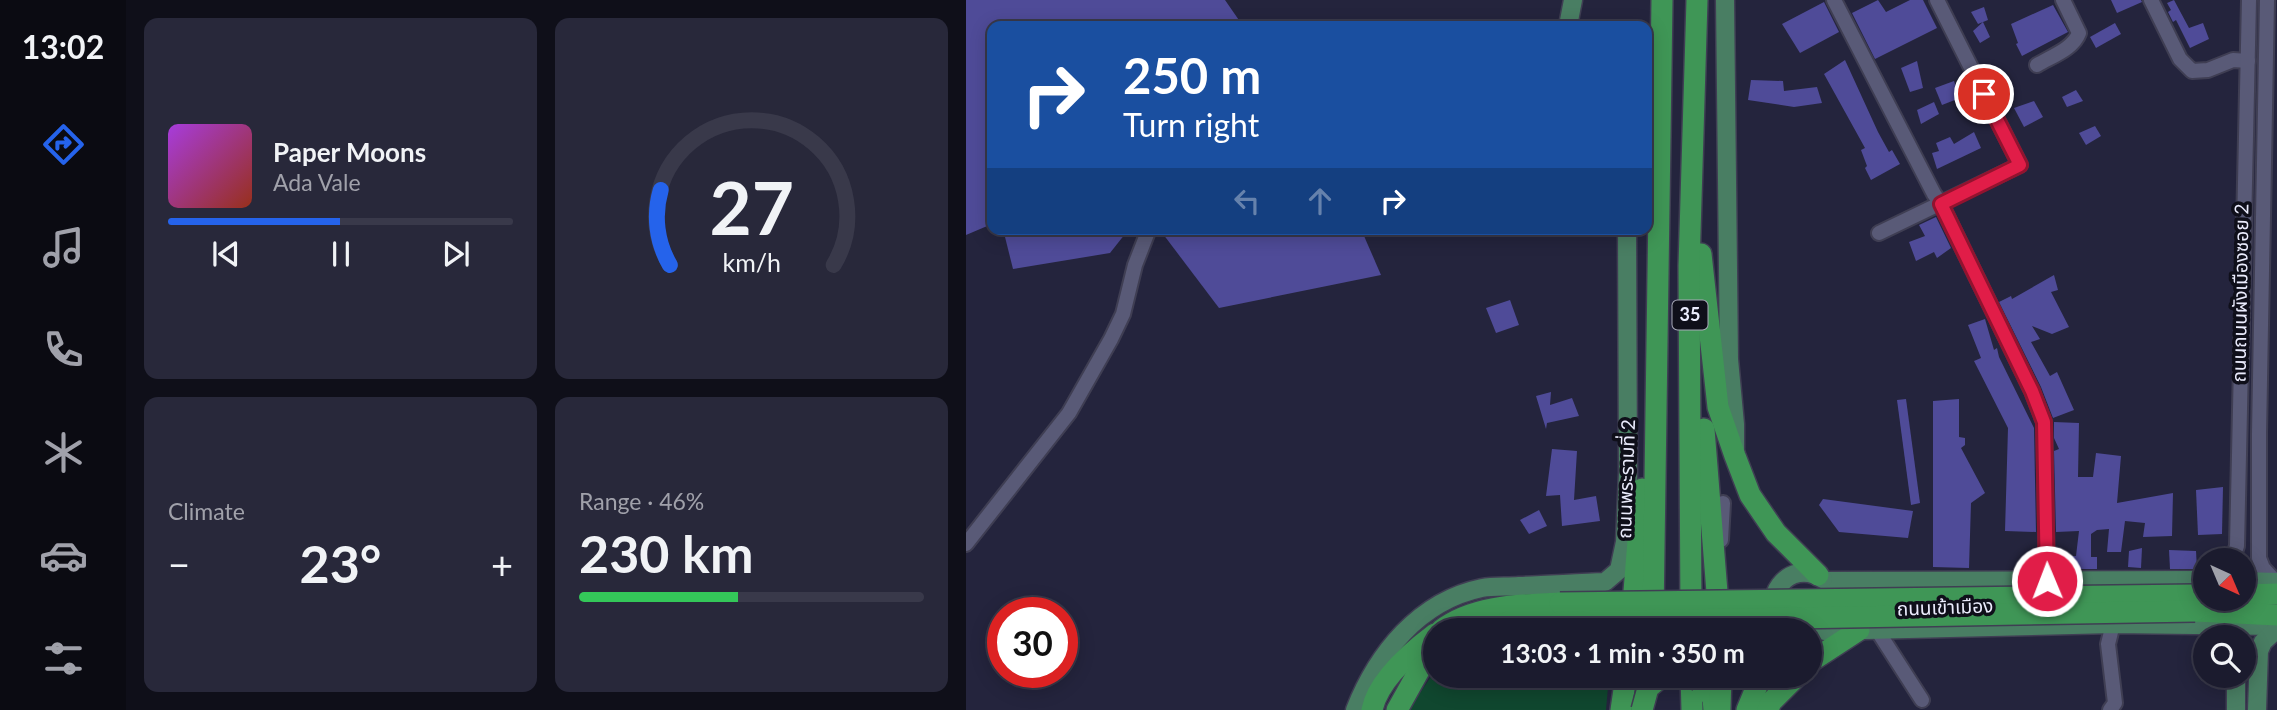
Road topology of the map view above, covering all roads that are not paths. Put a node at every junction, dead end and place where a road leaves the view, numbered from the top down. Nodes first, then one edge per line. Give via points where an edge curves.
1 (1573, 0) edge
2 (1650, 0) edge
3 (1662, 0) edge
4 (1698, 0) edge
5 (1725, 0) edge
6 (1834, 0) edge
7 (1937, 0) edge
8 (2063, 0) edge
9 (2151, 0) edge
10 (2249, 0) edge
11 (2267, 0) edge
12 (1569, 21) edge
13 (1650, 21) edge
14 (2271, 37) edge
15 (2248, 61) junction
16 (2037, 65) dead end
17 (1652, 93) edge
18 (1660, 142) junction
19 (1692, 179) junction
20 (1941, 204) junction
21 (1879, 233) dead end
22 (1147, 235) edge
23 (1627, 235) edge
24 (1689, 265) junction
25 (1659, 266) junction
26 (1655, 385) junction
27 (2259, 434) junction
28 (2241, 436) junction
29 (1735, 456) junction
30 (1723, 503) dead end
31 (966, 544) edge
32 (2237, 548) edge
33 (1822, 578) junction
34 (2047, 581) junction
35 (2256, 583) edge
36 (2276, 586) edge
37 (2256, 591) edge
38 (1718, 593) junction
39 (1773, 598) junction
40 (2193, 605) edge
41 (2193, 607) edge
42 (2193, 609) edge
43 (2220, 611) edge
44 (2242, 611) edge
45 (1559, 612) junction
46 (2277, 615) edge
47 (1459, 618) edge
48 (1528, 618) edge
49 (1632, 618) edge
50 (1653, 618) edge
51 (1691, 618) edge
52 (1719, 618) edge
53 (1777, 618) edge
54 (2113, 624) junction
55 (2277, 627) edge
56 (1822, 630) edge
57 (1868, 630) junction
58 (1822, 634) edge
59 (1423, 643) edge
60 (1822, 655) edge
61 (1423, 666) edge
62 (1624, 688) edge
63 (1648, 688) edge
64 (1653, 688) edge
65 (1691, 688) edge
66 (1706, 688) edge
67 (1721, 688) edge
68 (1756, 688) edge
69 (1785, 688) edge
70 (2236, 688) edge
71 (1922, 700) dead end
72 (1355, 710) edge
73 (1372, 710) edge
74 (1397, 710) edge
75 (1621, 710) edge
76 (1642, 710) edge
77 (1652, 710) edge
78 (1692, 710) edge
79 (1714, 710) edge
80 (1720, 710) edge
81 (1747, 710) edge
82 (1769, 710) edge
83 (2110, 710) edge
84 (2236, 710) edge
85 (2257, 710) edge

1 - 12 main road
2 - 13 highway
3 - 18 highway, ถนนพระรามที่ 2 / 35
4 - 19 highway, 35
5 - 29 main road, 35 via 1729,359
6 - 20 street
7 - 20 street via 2020,165
8 - 16 street via 2079,33 2076,41
9 - 15 street via 2180,59 2192,71 2233,60
10 - 15 street, ถนนถนนผังเมืองซอย 2
11 - 14 street, ถนนถนนผังเมืองซอย 2
14 - 27 street, ถนนถนนผังเมืองซอย 2
15 - 28 street, ถนนถนนผังเมืองซอย 2
17 - 18 highway
18 - 25 highway, ถนนพระรามที่ 2 / 35
19 - 24 highway, 35
19 - 29 highway via 1718,407
20 - 21 street
20 - 34 street via 2044,422
22 - 31 street via 1123,314 1069,413
23 - 72 main road, ถนนพระรามที่ 2 via 1628,473 1619,570 1605,582 1482,588 1446,601 1411,624 1382,656
24 - 25 highway
24 - 38 highway
24 - 51 highway, 35
25 - 26 highway, ถนนพระรามที่ 2 / 35
26 - 49 highway via 1644,457
26 - 50 highway, ถนนพระรามที่ 2 / 35
27 - 28 street
27 - 36 street, ถนนถนนผังเมืองซอย 2 via 2259,558
28 - 32 street, ถนนถนนผังเมืองซอย 2
29 - 33 highway via 1750,495 1776,533
30 - 38 street
33 - 34 main road, ถนนเข้าเมือง
33 - 39 main road, ถนนเข้าเมือง via 1796,574 1778,587
33 - 56 main road, ถนนเข้าเมือง via 1833,589 1837,607 1831,624
34 - 40 main road, ถนนเข้าเมือง
35 - 36 main road
36 - 37 highway
38 - 39 highway
38 - 52 highway
39 - 53 main road
41 - 45 highway, bridge
42 - 54 main road, ถนนเข้าเมือง
43 - 55 main road, ถนนเข้าเมือง
44 - 46 highway
45 - 47 highway via 1509,605
45 - 48 highway
54 - 57 main road, ถนนเข้าเมือง
54 - 83 street via 2108,644 2115,703
55 - 85 main road via 2259,651
57 - 58 main road, ถนนเข้าเมือง
57 - 60 highway
57 - 71 street
59 - 73 highway via 1406,655 1374,700
61 - 74 highway
62 - 75 highway
63 - 76 highway, bridge
64 - 77 highway
65 - 78 highway
66 - 79 highway
67 - 80 highway
68 - 81 highway
69 - 82 highway
70 - 84 main road

